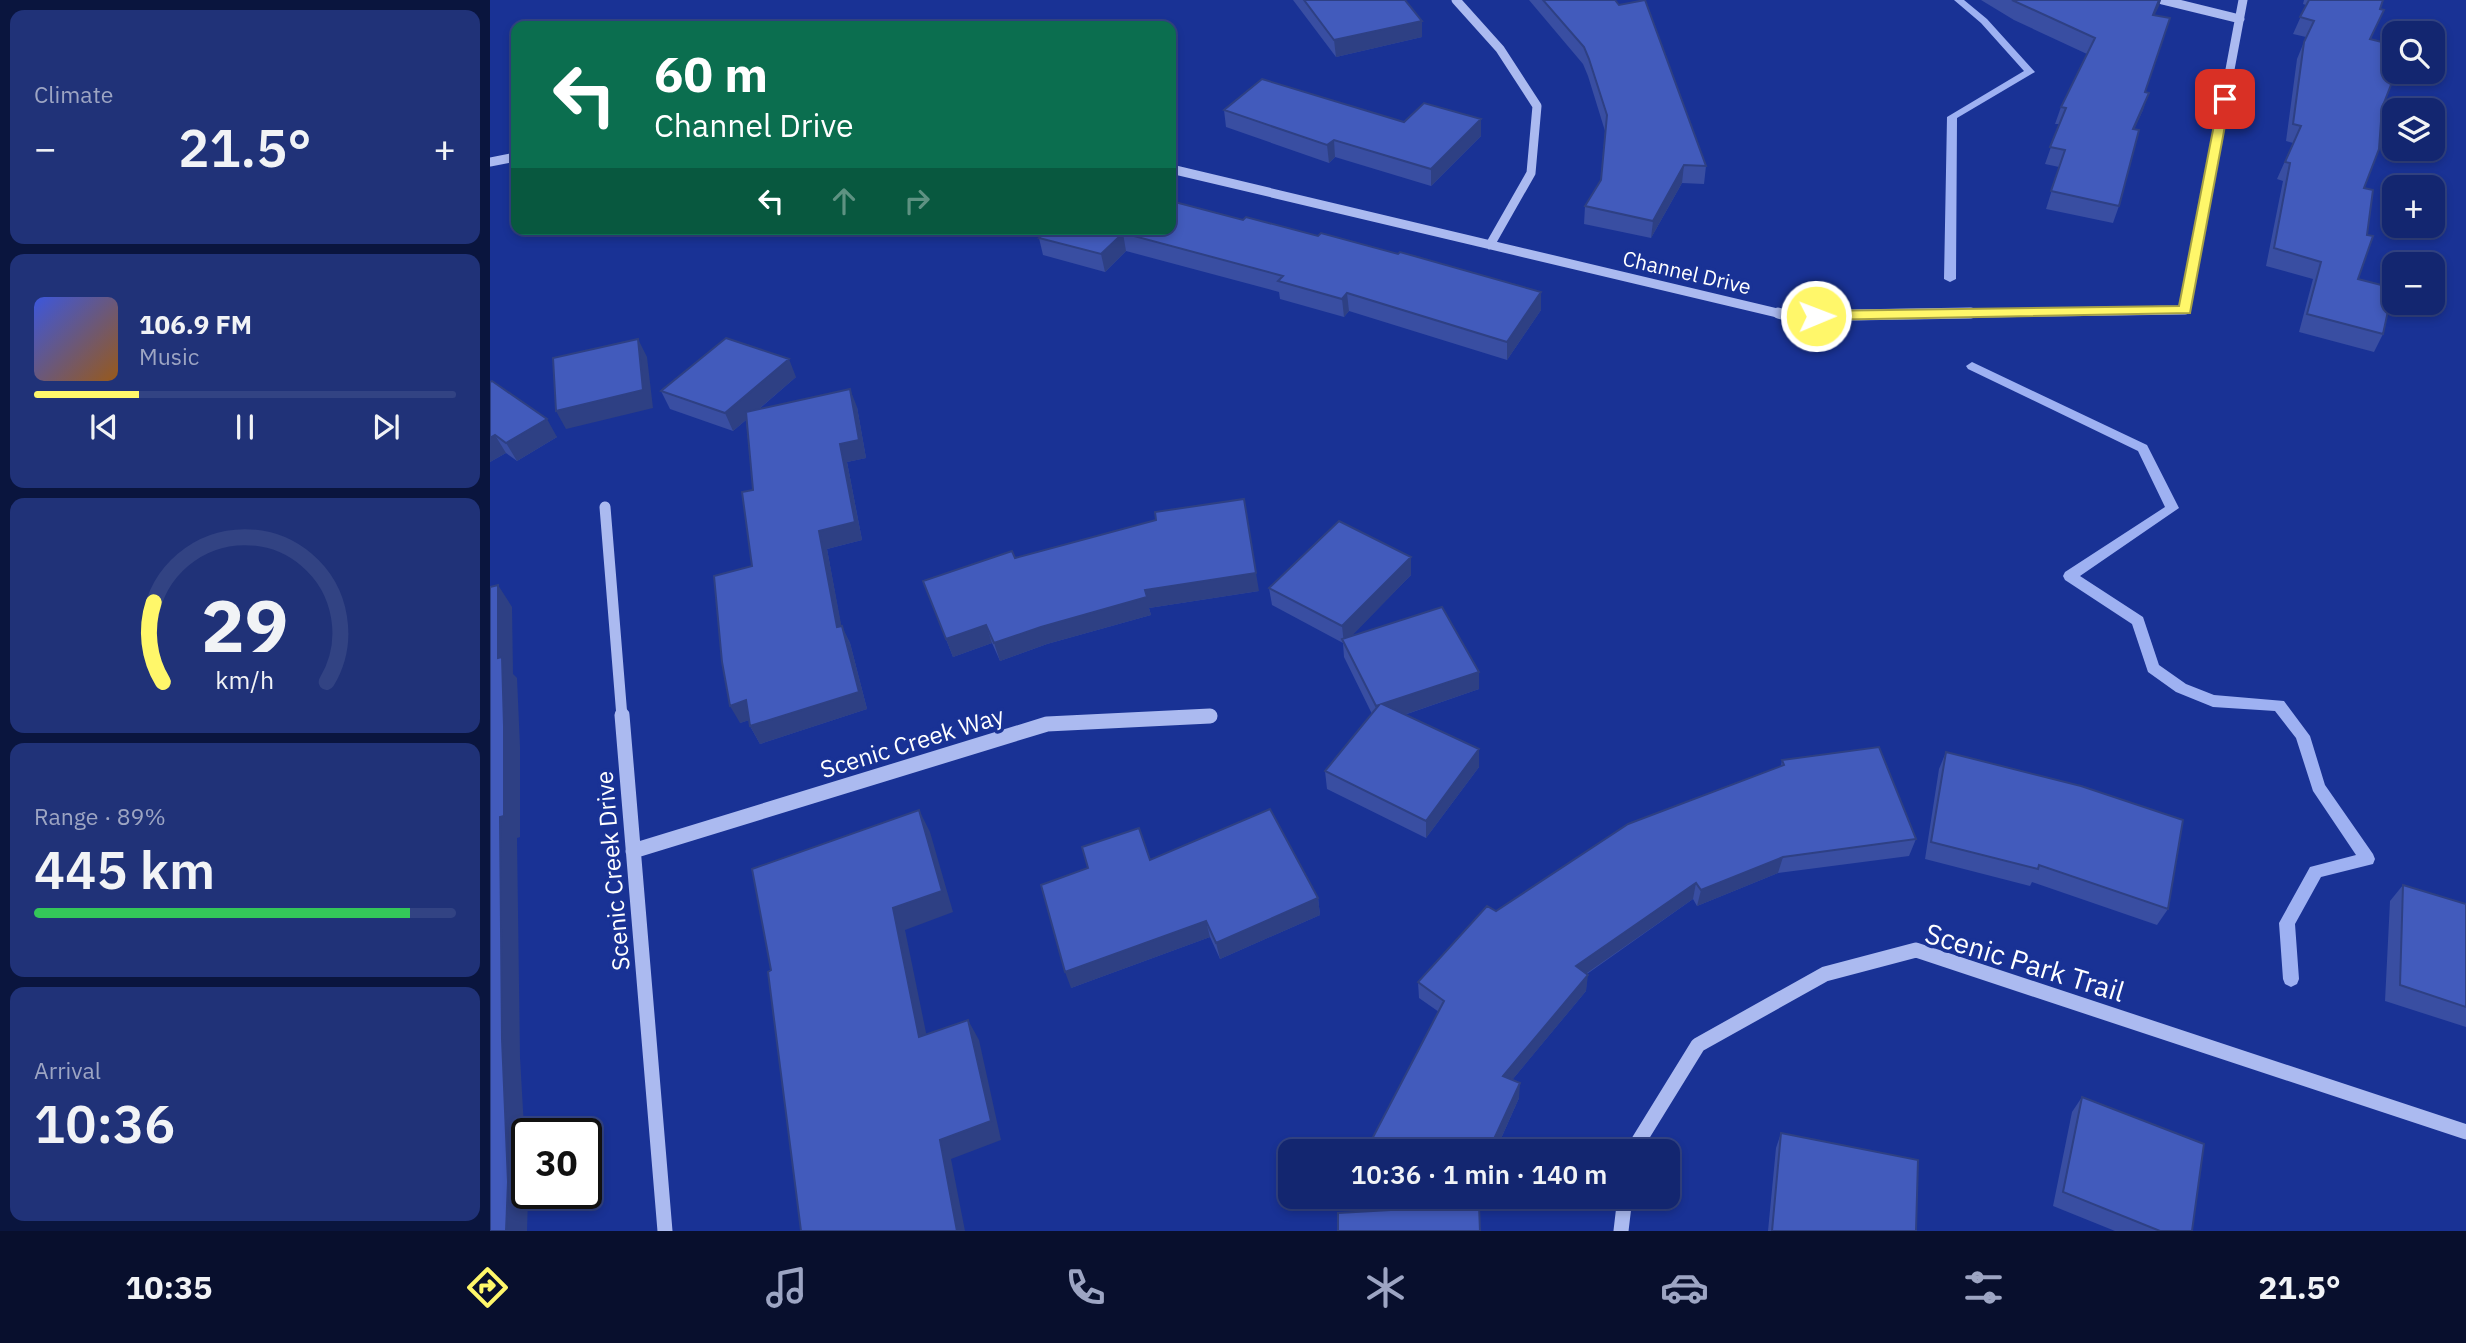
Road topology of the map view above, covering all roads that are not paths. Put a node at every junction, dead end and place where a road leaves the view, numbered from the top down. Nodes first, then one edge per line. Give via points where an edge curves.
1 (1456, 0) edge
2 (2162, 0) edge
3 (2243, 0) edge
4 (2240, 19) junction
5 (511, 158) edge
6 (490, 162) edge
7 (1176, 170) edge
8 (1490, 245) junction
9 (605, 507) dead end
10 (1210, 716) dead end
11 (633, 851) junction
12 (2466, 1132) edge
13 (1640, 1139) edge
14 (1624, 1209) edge
15 (665, 1231) edge
16 (1621, 1231) edge

1 - 8 street via 1500,49 1537,106 1531,173
2 - 4 street
3 - 4 street, Channel Drive
4 - 8 street, Channel Drive via 2185,310 1790,316
5 - 6 street
7 - 8 street, Channel Drive
9 - 11 street, Scenic Creek Drive
10 - 11 street, Scenic Creek Way via 1047,724
11 - 15 street, Scenic Creek Drive
12 - 13 street, Scenic Park Trail via 1916,950 1825,974 1698,1045
14 - 16 street

